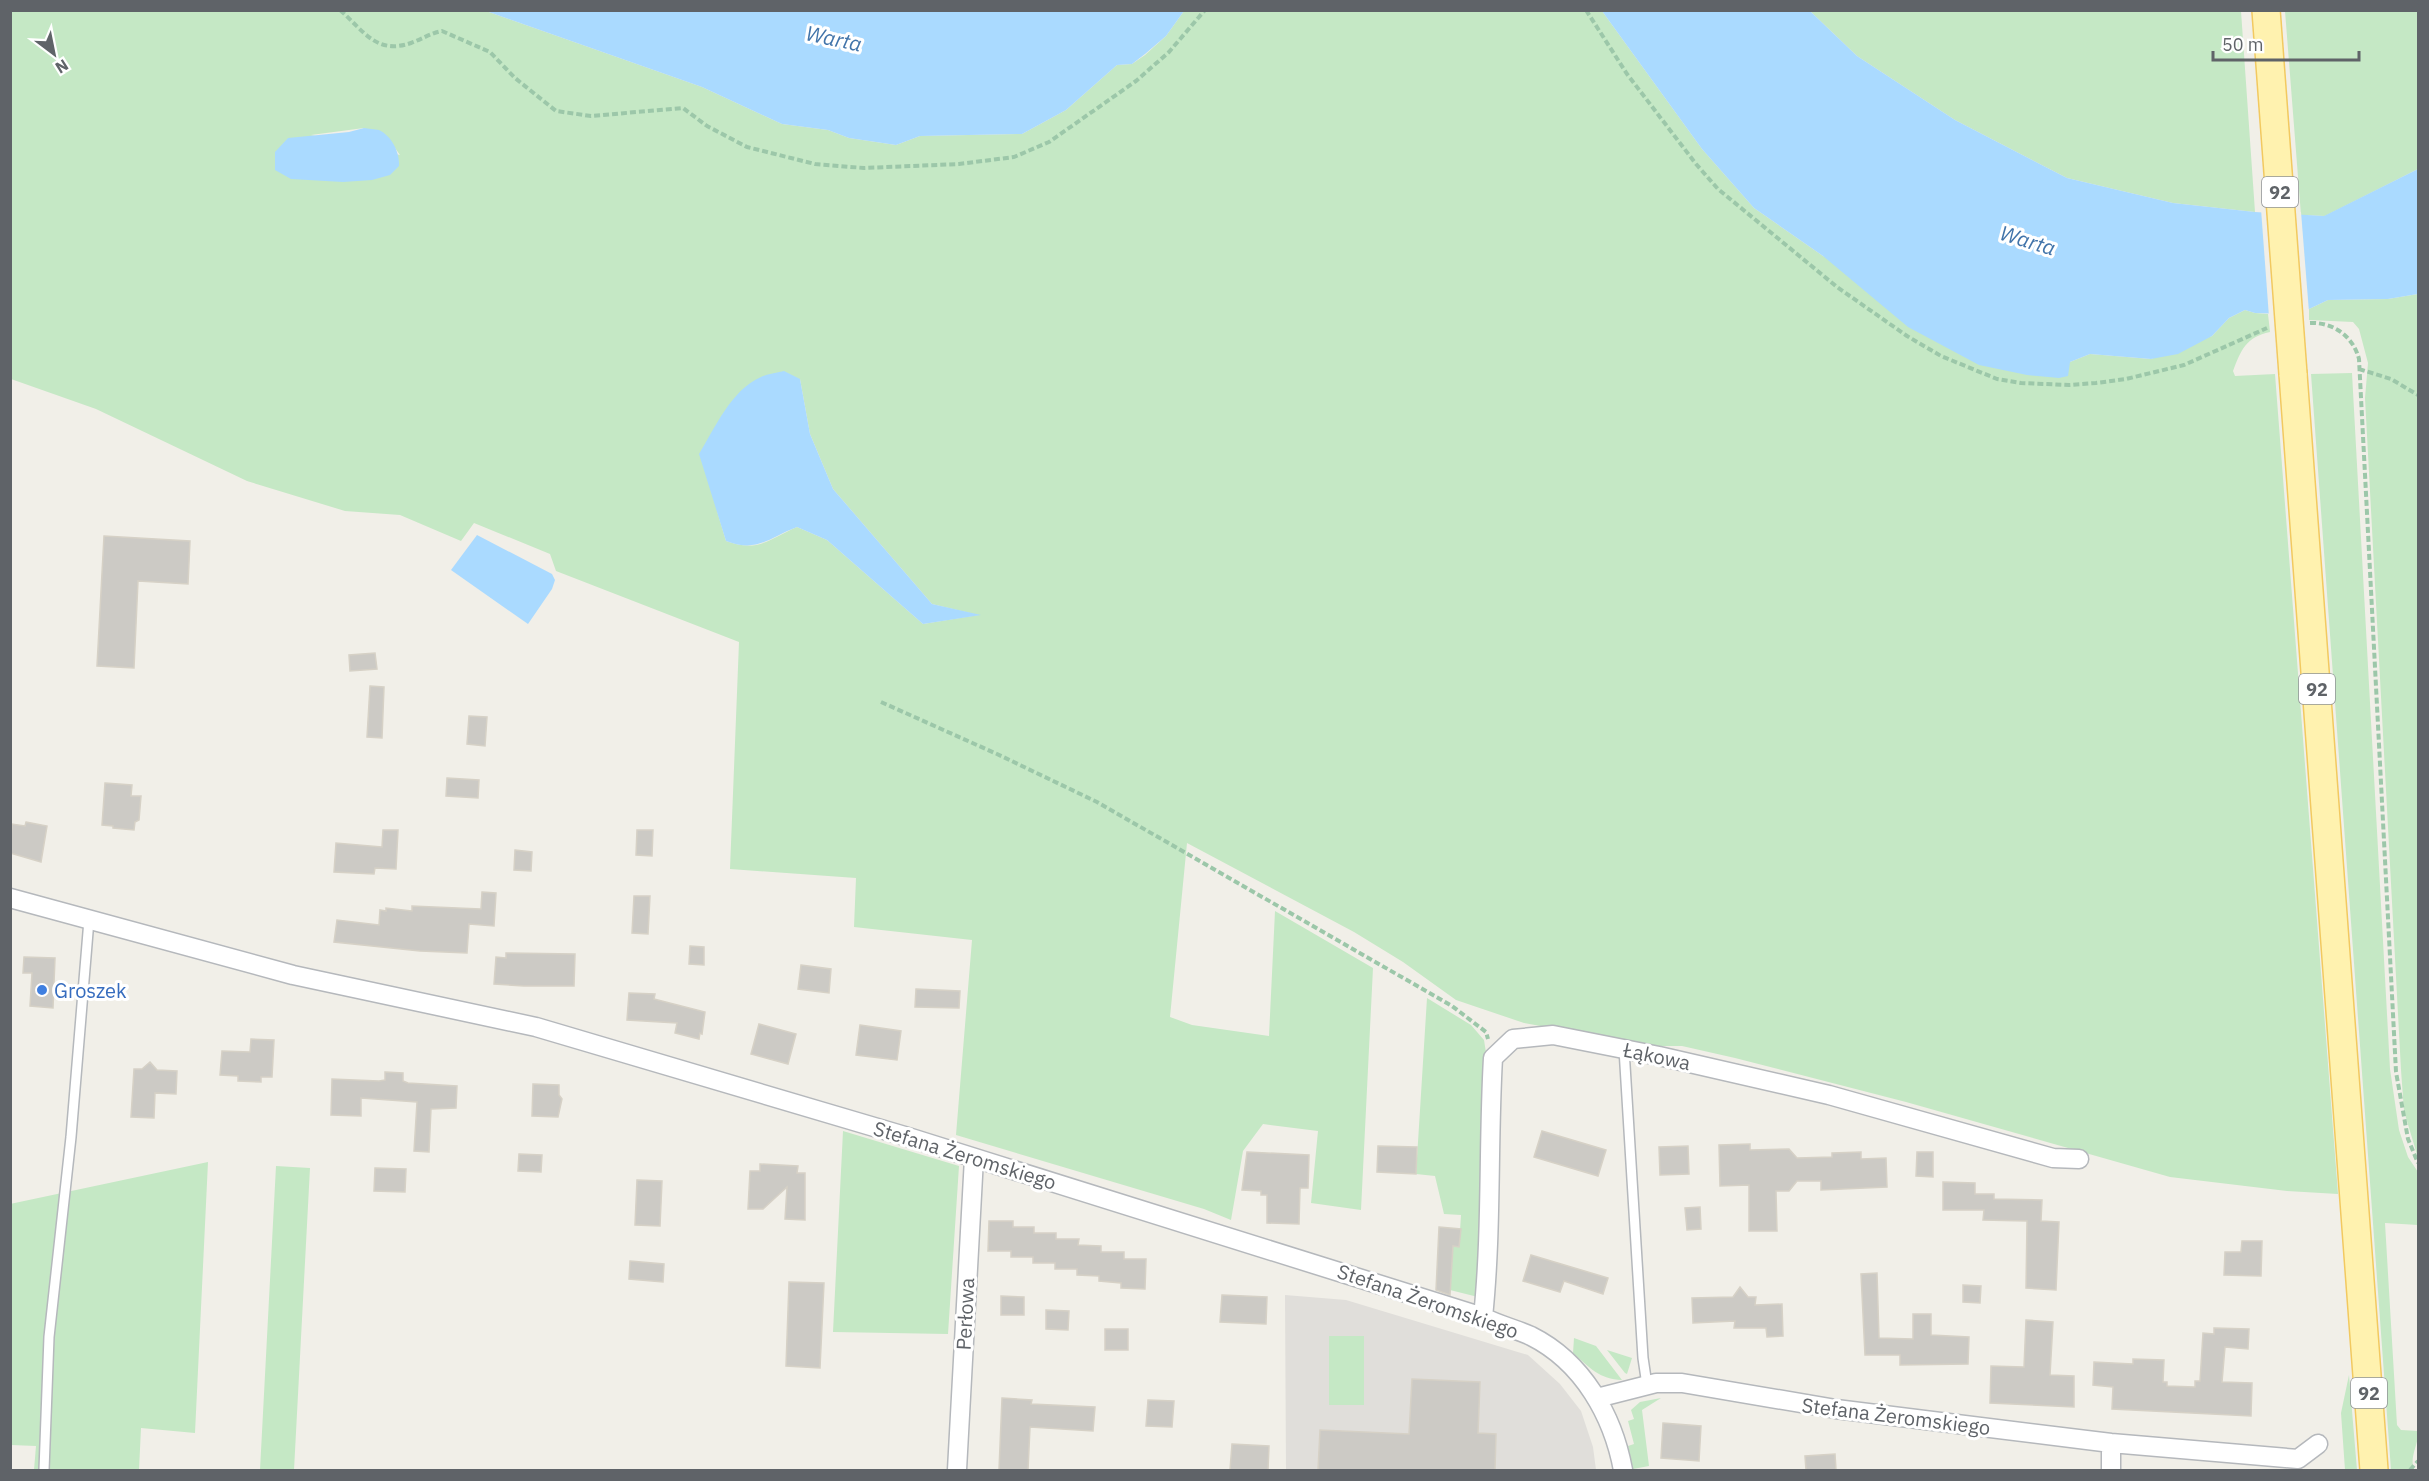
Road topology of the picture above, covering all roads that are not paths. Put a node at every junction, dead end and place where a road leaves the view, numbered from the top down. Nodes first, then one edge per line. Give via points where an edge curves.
1 (2266, 10) edge
2 (10, 898) edge
3 (89, 920) junction
4 (1624, 1049) junction
5 (974, 1158) junction
6 (2079, 1159) dead end
7 (1483, 1317) junction
8 (1647, 1385) junction
9 (1597, 1398) junction
10 (2111, 1443) junction
11 (2318, 1444) dead end
12 (44, 1470) edge
13 (957, 1470) edge
14 (1623, 1470) edge
15 (2111, 1470) edge
16 (2374, 1470) edge

1 - 16 main road, 92, bridge
2 - 3 street, Stefana Żeromskiego
3 - 5 street, Stefana Żeromskiego via 293,975 536,1027
3 - 12 lane via 49,1337
4 - 6 street, Łąkowa via 1829,1095 2053,1158
4 - 7 street, Łąkowa via 1552,1035 1513,1039 1493,1058 1488,1275
4 - 8 lane
5 - 7 street, Stefana Żeromskiego
5 - 13 street, Perłowa
7 - 9 street, Stefana Żeromskiego via 1534,1337 1551,1349 1575,1370
8 - 9 street, Stefana Żeromskiego
8 - 10 street, Stefana Żeromskiego via 1682,1383 1836,1409
9 - 14 street via 1612,1428
10 - 11 street, Stefana Żeromskiego via 2298,1460
10 - 15 street

